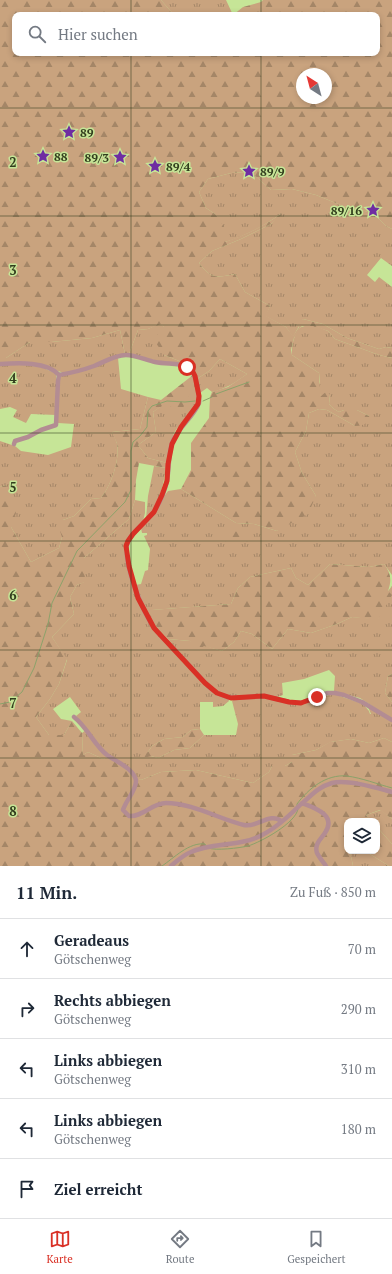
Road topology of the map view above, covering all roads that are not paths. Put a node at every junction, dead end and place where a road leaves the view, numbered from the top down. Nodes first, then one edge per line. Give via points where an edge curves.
1 (0, 364) edge
2 (59, 376) junction
3 (14, 444) dead end
4 (74, 717) dead end
5 (392, 720) edge
6 (392, 792) edge
7 (301, 804) junction
8 (281, 821) junction
9 (171, 866) edge
10 (326, 866) edge

1 - 2 street via 31,363 57,372
2 - 3 street via 56,425 15,441
2 - 5 street via 125,355 156,363 182,364 195,376 198,404 172,444 167,481 162,495 154,512 133,534 126,546 134,587 150,622 205,683 217,693 231,698 264,696 301,703 328,693 340,694 362,702
4 - 8 street via 103,752 126,767 134,776 135,786 123,810 129,816 136,816 165,803 189,807 247,826 272,818
6 - 7 street via 338,782 317,789
7 - 8 street
7 - 10 street via 321,811 328,820 326,832 317,848 317,853
8 - 9 street via 254,839 203,848 186,854

